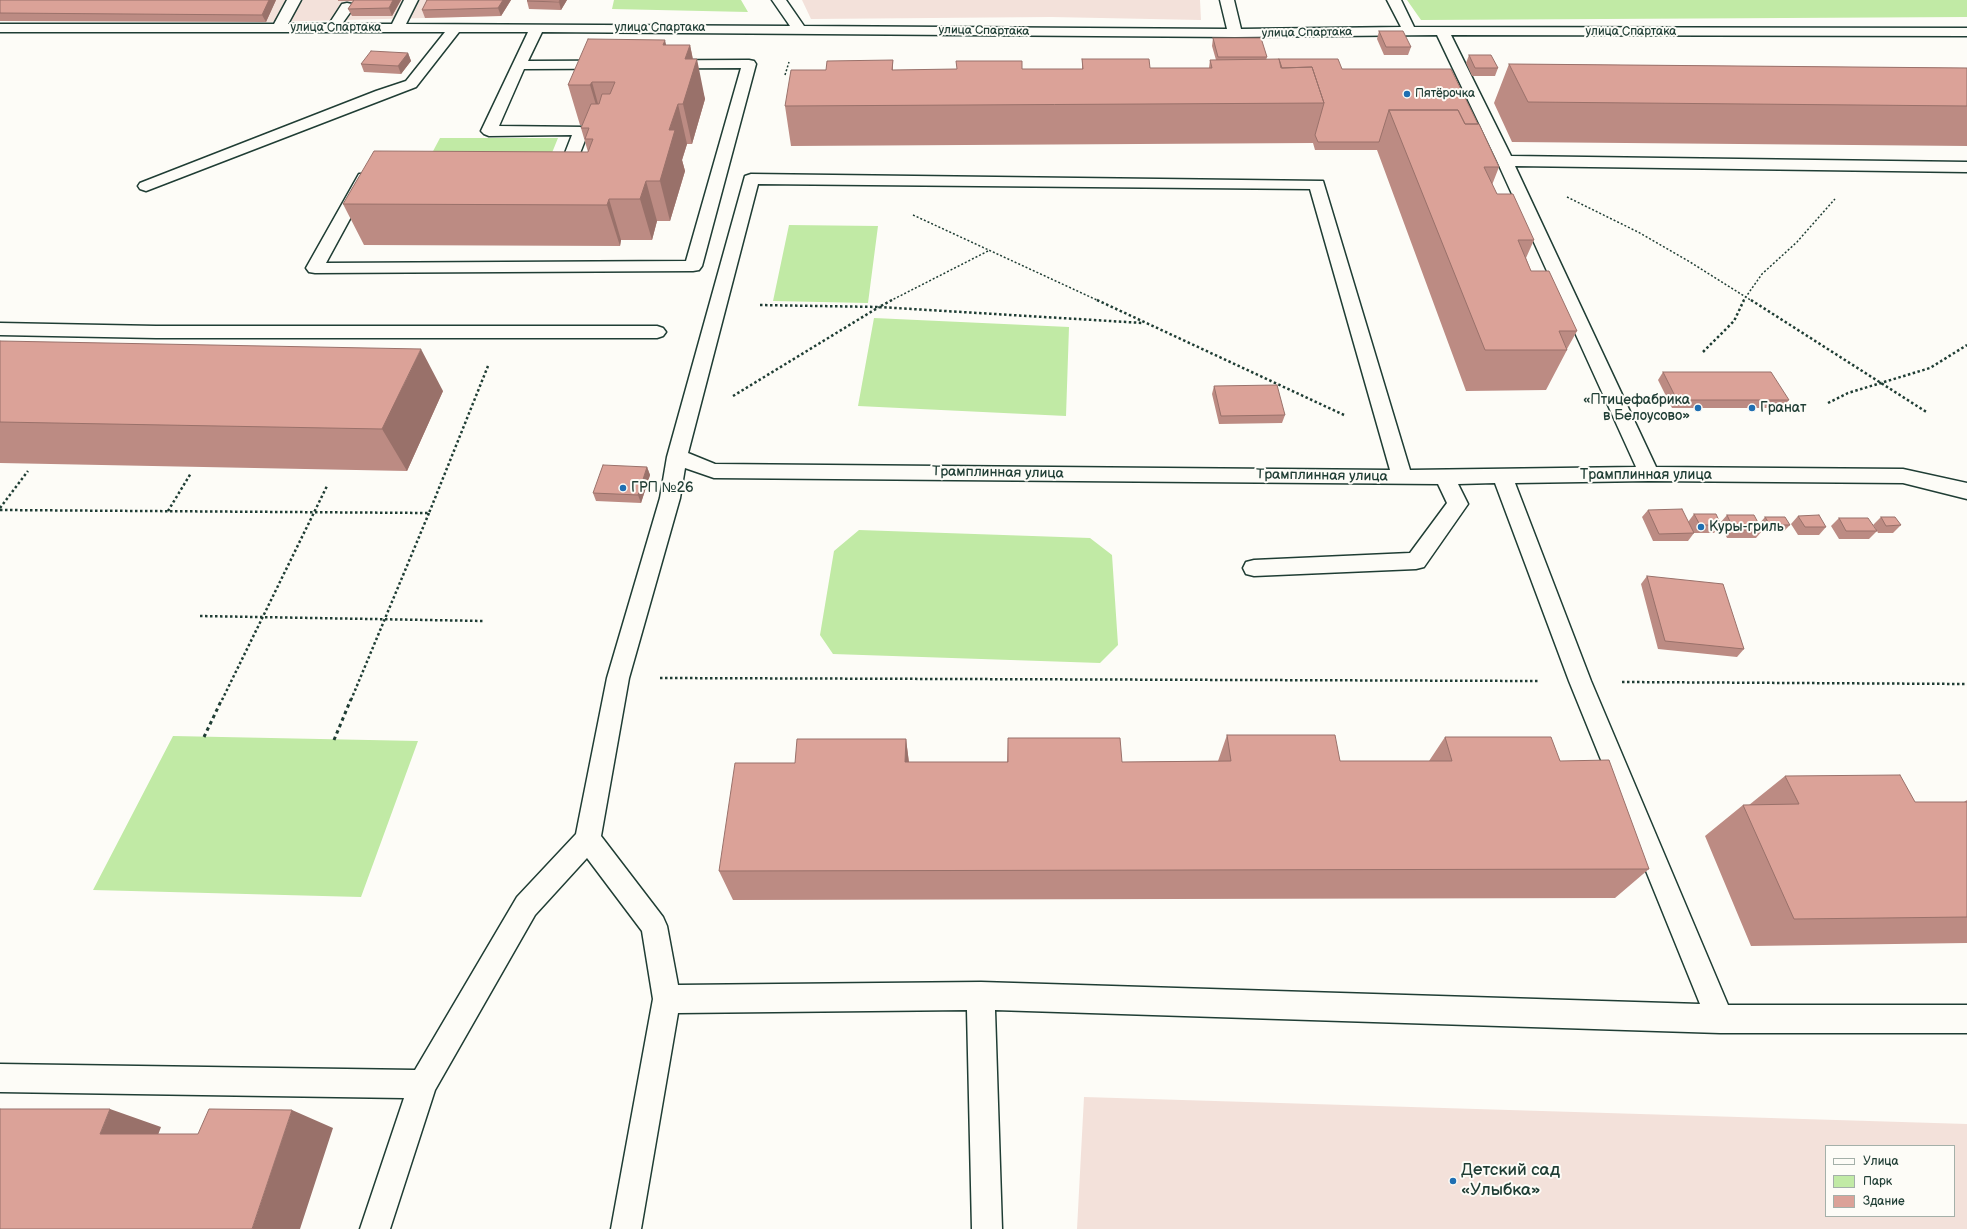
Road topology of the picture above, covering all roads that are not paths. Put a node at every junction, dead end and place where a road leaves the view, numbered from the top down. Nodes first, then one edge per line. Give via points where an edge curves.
1 (294, 0) edge
2 (410, 0) edge
3 (779, 0) edge
4 (1227, 0) edge
5 (1394, 0) edge
6 (347, 7) edge
7 (0, 28) edge
8 (279, 28) junction
9 (333, 28) junction
10 (397, 28) junction
11 (455, 28) junction
12 (537, 28) junction
13 (799, 29) junction
14 (1442, 31) junction
15 (1410, 32) junction
16 (1967, 32) edge
17 (1235, 33) junction
18 (519, 65) junction
19 (1505, 161) junction
20 (1967, 167) edge
21 (146, 186) dead end
22 (0, 329) edge
23 (657, 332) dead end
24 (677, 458) junction
25 (1649, 474) junction
26 (1502, 476) junction
27 (1402, 477) junction
28 (1445, 477) junction
29 (1967, 491) edge
30 (1254, 568) dead end
31 (588, 839) junction
32 (981, 996) junction
33 (668, 999) junction
34 (1720, 1019) junction
35 (1967, 1019) edge
36 (0, 1078) edge
37 (423, 1084) junction
38 (375, 1229) edge
39 (626, 1229) edge
40 (987, 1229) edge

1 - 8 street
2 - 10 street
3 - 13 street
4 - 17 street
5 - 15 street
6 - 9 street
7 - 8 street, улица Спартака
8 - 9 street, улица Спартака
9 - 10 street, улица Спартака
10 - 11 street, улица Спартака
11 - 12 street, улица Спартака
11 - 21 street via 411,84
12 - 13 street, улица Спартака
12 - 18 street
13 - 17 street, улица Спартака
14 - 15 street, улица Спартака
14 - 16 street, улица Спартака
14 - 19 street
15 - 17 street, улица Спартака
18 - 18 street via 749,64 693,266 315,268 365,177 564,176 581,130 489,131
19 - 20 street
19 - 25 street
22 - 23 street via 164,332
24 - 27 street, Трамплинная улица via 714,471
24 - 27 street via 751,179 1317,184
24 - 31 street via 670,498 618,678
25 - 26 street, Трамплинная улица
25 - 29 street, Трамплинная улица via 1903,476
26 - 28 street, Трамплинная улица
26 - 34 street via 1580,681
27 - 28 street, Трамплинная улица
28 - 30 street via 1458,504 1416,561
31 - 33 street via 654,926
31 - 37 street via 526,906
32 - 33 street
32 - 34 street
32 - 40 street
33 - 39 street
34 - 35 street
36 - 37 street
37 - 38 street

